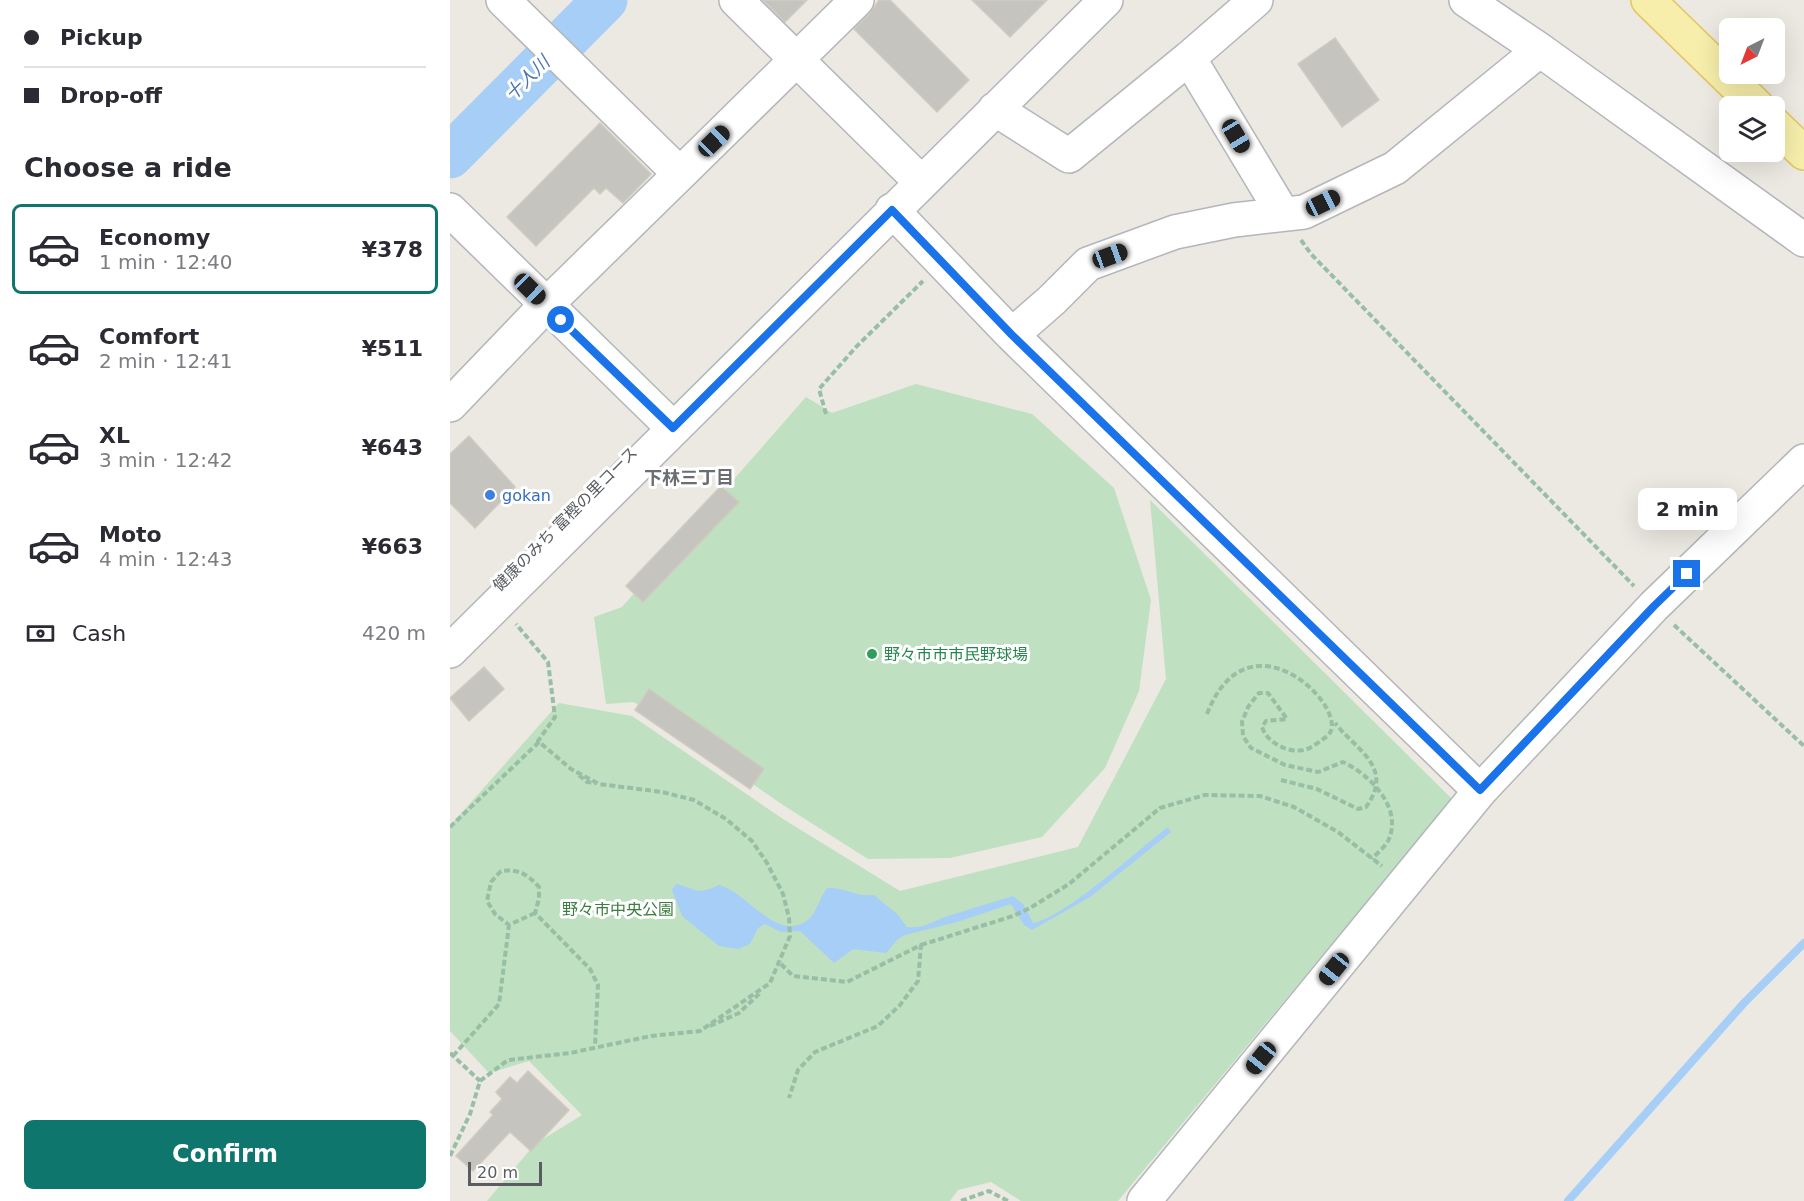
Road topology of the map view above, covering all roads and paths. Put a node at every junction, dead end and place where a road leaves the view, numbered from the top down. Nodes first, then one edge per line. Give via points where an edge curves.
1 (503, 0) edge
2 (736, 0) edge
3 (857, 0) edge
4 (1106, 0) edge
5 (1256, 0) edge
6 (1466, 0) edge
7 (1648, 0) edge
8 (1540, 50) junction
9 (1189, 58) junction
10 (798, 59) junction
11 (1747, 96) edge
12 (995, 109) junction
13 (1785, 135) edge
14 (1804, 153) edge
15 (680, 174) junction
16 (921, 182) junction
17 (450, 210) edge
18 (892, 210) junction
19 (1283, 214) junction
20 (1804, 240) edge
21 (942, 262) junction
22 (546, 305) junction
23 (1012, 335) junction
24 (450, 405) edge
25 (826, 414) dead end
26 (673, 428) junction
27 (1804, 461) edge
28 (1654, 606) junction
29 (512, 621) dead end
30 (450, 651) edge
31 (1207, 714) dead end
32 (1332, 720) junction
33 (537, 741) junction
34 (1804, 747) edge
35 (1281, 780) dead end
36 (1376, 788) junction
37 (1480, 790) junction
38 (450, 827) edge
39 (1372, 859) junction
40 (1383, 867) dead end
41 (535, 913) junction
42 (509, 925) junction
43 (790, 936) junction
44 (921, 945) junction
45 (781, 964) junction
46 (770, 983) junction
47 (651, 1036) junction
48 (595, 1046) junction
49 (570, 1053) junction
50 (452, 1054) edge
51 (480, 1081) junction
52 (789, 1098) dead end
53 (450, 1155) edge
54 (962, 1201) edge
55 (1008, 1201) edge
56 (1144, 1201) edge

1 - 15 street
2 - 10 street
3 - 10 street
4 - 12 street
5 - 9 street
6 - 8 street
7 - 11 main road
8 - 19 street via 1395,168 1304,212
8 - 20 street
9 - 12 street via 1069,156
9 - 19 street
10 - 15 street
10 - 16 street
12 - 16 street
13 - 14 main road
15 - 22 street
16 - 18 street
17 - 22 street
18 - 21 street
18 - 26 street
19 - 23 street via 1175,232 1088,264
19 - 28 path via 1311,255
21 - 23 street
21 - 25 path via 819,389
22 - 24 street
22 - 26 street
23 - 37 street
26 - 30 street
27 - 28 street
28 - 34 path
28 - 37 street
29 - 33 path via 548,662 555,717
31 - 32 path via 1221,685 1236,671 1252,665 1286,671 1324,702
32 - 36 path via 1372,761
32 - 36 path via 1331,734 1305,750 1290,750 1264,735 1262,727 1266,721 1287,719 1268,693 1259,693 1242,722 1243,736 1251,748 1285,765 1318,772 1342,762 1354,767
33 - 38 path
33 - 43 path via 587,782 694,800 726,819 752,841 767,863 783,894
35 - 36 path via 1317,789 1358,809 1366,807
36 - 39 path via 1388,806 1392,827 1388,842
37 - 56 street
39 - 40 path
39 - 44 path via 1338,831 1294,807 1260,796 1205,795 1160,808 1069,884 1030,908
41 - 42 path
41 - 42 path via 539,887 516,870 501,871 491,882 487,900 495,914
41 - 48 path via 590,969 597,986
42 - 50 path via 499,1004
43 - 45 path
43 - 46 path
44 - 45 path via 847,982 793,976
44 - 52 path via 918,981 900,1005 878,1026 815,1052 798,1070
45 - 46 path
46 - 47 path via 739,1013 700,1031
47 - 48 path
47 - 49 path
48 - 49 path
49 - 51 path via 508,1060
50 - 51 path
51 - 53 path via 470,1114
54 - 55 path via 989,1191

